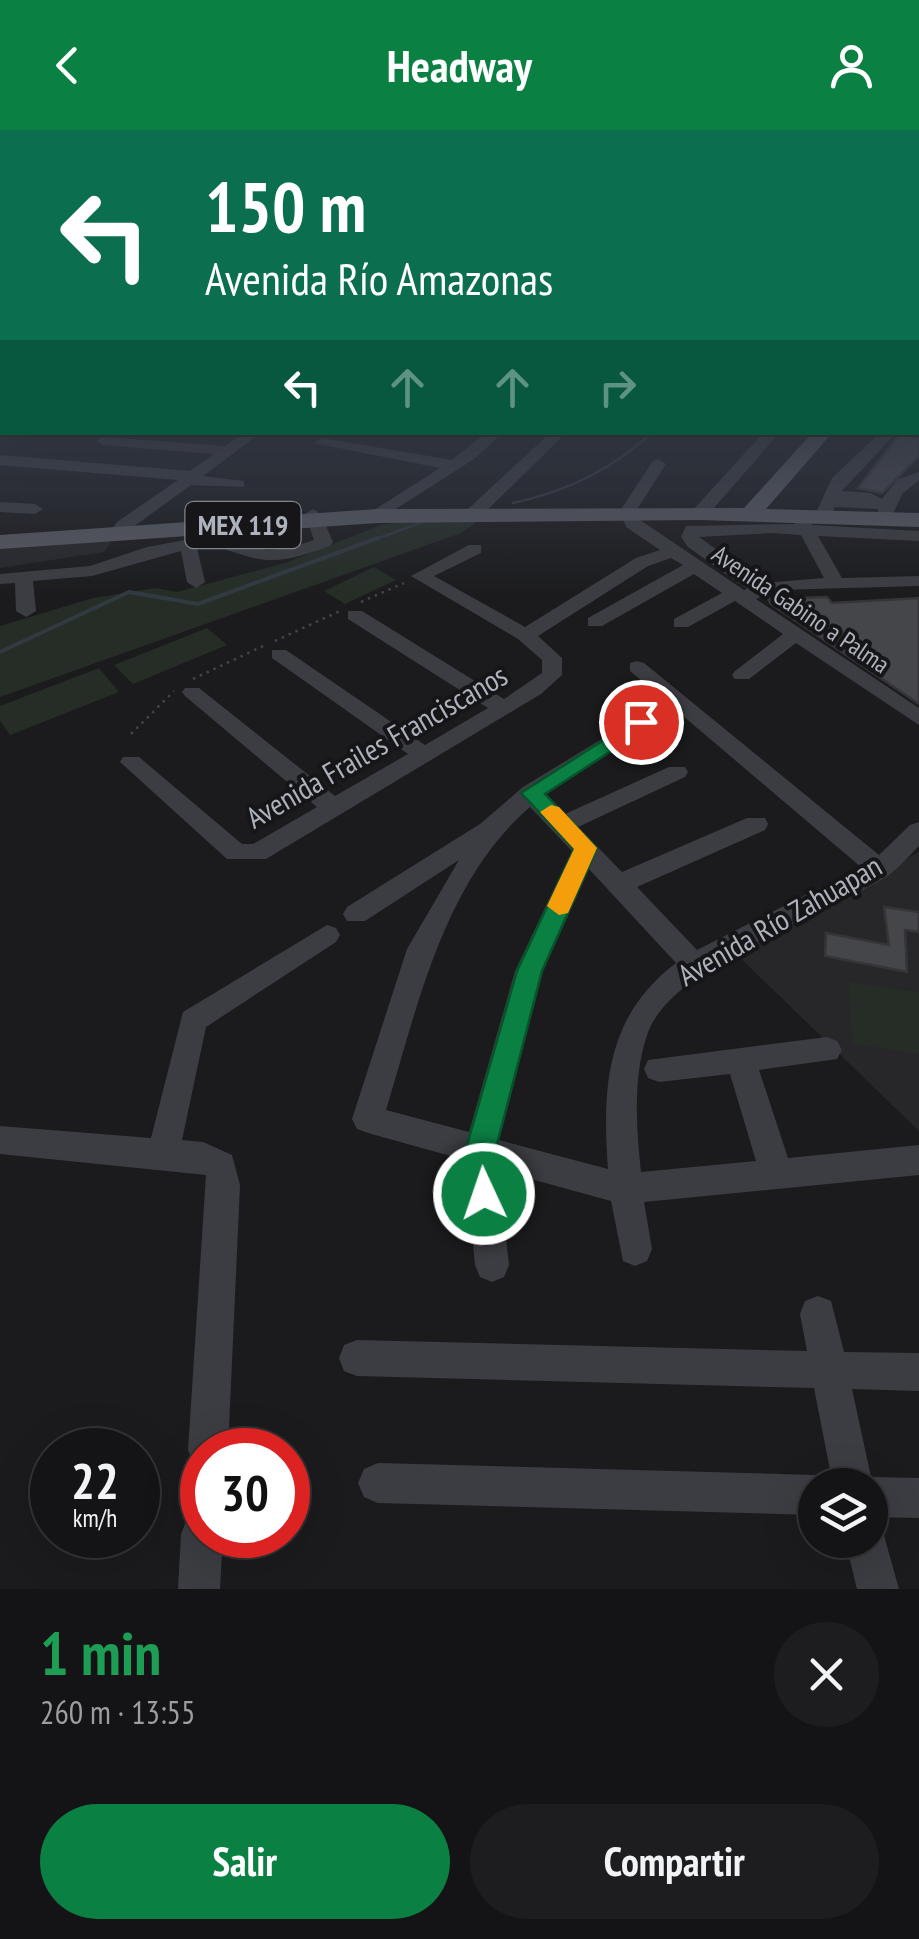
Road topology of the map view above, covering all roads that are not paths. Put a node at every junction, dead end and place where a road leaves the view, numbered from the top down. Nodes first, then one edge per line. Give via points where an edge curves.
1 (24, 462) edge
2 (84, 462) edge
3 (212, 462) edge
4 (435, 462) edge
5 (456, 462) edge
6 (530, 462) edge
7 (743, 462) edge
8 (800, 462) edge
9 (807, 462) edge
10 (859, 462) edge
11 (658, 464) dead end
12 (452, 465) junction
13 (79, 467) junction
14 (918, 475) edge
15 (189, 478) junction
16 (238, 484) dead end
17 (0, 508) edge
18 (35, 509) dead end
19 (817, 512) junction
20 (380, 513) junction
21 (478, 513) junction
22 (640, 513) junction
23 (700, 513) junction
24 (757, 515) junction
25 (314, 517) junction
26 (882, 519) junction
27 (919, 520) edge
28 (121, 530) junction
29 (919, 536) edge
30 (0, 539) edge
31 (188, 545) junction
32 (663, 546) junction
33 (475, 549) dead end
34 (693, 567) junction
35 (24, 576) junction
36 (0, 579) edge
37 (919, 581) edge
38 (196, 582) dead end
39 (836, 583) junction
40 (746, 593) junction
41 (26, 611) dead end
42 (355, 615) dead end
43 (595, 622) dead end
44 (681, 622) dead end
45 (796, 634) junction
46 (526, 635) junction
47 (279, 654) dead end
48 (637, 667) dead end
49 (742, 675) dead end
50 (192, 692) dead end
51 (504, 708) junction
52 (919, 718) edge
53 (641, 722) dead end
54 (423, 754) junction
55 (131, 762) dead end
56 (677, 772) dead end
57 (532, 793) junction
58 (334, 808) junction
59 (564, 824) junction
60 (756, 824) dead end
61 (490, 828) junction
62 (919, 831) edge
63 (586, 848) junction
64 (880, 868) junction
65 (620, 884) junction
66 (356, 914) dead end
67 (327, 935) dead end
68 (694, 964) junction
69 (827, 1050) dead end
70 (740, 1059) junction
71 (659, 1069) dead end
72 (0, 1140) edge
73 (480, 1152) junction
74 (163, 1153) junction
75 (919, 1160) edge
76 (776, 1172) junction
77 (624, 1189) junction
78 (634, 1249) dead end
79 (492, 1264) dead end
80 (818, 1314) dead end
81 (357, 1358) dead end
82 (828, 1370) junction
83 (919, 1372) edge
84 (209, 1428) edge
85 (849, 1468) edge
86 (378, 1484) dead end
87 (798, 1495) edge
88 (888, 1497) edge
89 (919, 1498) edge
90 (201, 1558) edge
91 (870, 1558) edge
92 (199, 1589) edge
93 (878, 1589) edge

1 - 13 street
2 - 13 street
3 - 15 street
4 - 12 street
5 - 12 street
6 - 21 street
7 - 23 street
8 - 24 main road
9 - 24 main road
10 - 19 street
11 - 22 street
12 - 20 street
13 - 15 street
14 - 26 street via 890,499
15 - 16 street
15 - 28 street
17 - 18 street
19 - 24 main road, MEX 119
19 - 26 main road, MEX 119
19 - 29 street
19 - 39 street
19 - 40 street via 692,530 696,549 736,569
20 - 21 main road, MEX 119
20 - 25 main road, MEX 119
21 - 22 main road, MEX 119
21 - 22 main road, MEX 119
22 - 23 main road, MEX 119
22 - 32 street, Avenida Gabino a Palma
22 - 32 street
23 - 24 main road, MEX 119
25 - 28 main road, MEX 119
25 - 31 street via 324,542 292,553 254,553 213,540
26 - 27 main road, MEX 119
28 - 30 main road, MEX 119
31 - 35 street via 92,570
31 - 38 street
32 - 34 street, Avenida Gabino a Palma
32 - 46 street, Avenida Frailes Franciscanos
33 - 46 street via 420,576
34 - 40 street, Avenida Gabino a Palma
34 - 43 street
35 - 36 street
35 - 41 street
37 - 39 street
39 - 40 street
40 - 44 street
40 - 45 street, Avenida Gabino a Palma
42 - 51 street
45 - 49 street
45 - 52 street, Avenida Gabino a Palma
46 - 51 street, Avenida Frailes Franciscanos via 552,658 552,674
47 - 54 street
48 - 64 street
50 - 58 street
51 - 54 street, Avenida Frailes Franciscanos
53 - 57 street
54 - 58 street, Avenida Frailes Franciscanos
55 - 58 street, Avenida Frailes Franciscanos via 246,856
56 - 59 street
57 - 59 street
57 - 61 street
59 - 63 street
60 - 65 street
61 - 66 street
61 - 73 street via 421,949 368,1119
62 - 64 street, Avenida Río Zahuapan
63 - 65 street
63 - 73 street via 529,971
64 - 68 street, Avenida Río Zahuapan
65 - 68 street
67 - 74 street via 194,1020
68 - 77 street, Avenida Río Zahuapan via 642,1014 624,1071
69 - 70 street
70 - 71 street
70 - 76 street
72 - 74 street
73 - 77 street
73 - 79 street
74 - 84 street via 203,1156 221,1166
75 - 76 street
76 - 77 street
77 - 78 street, Avenida Río Zahuapan
80 - 82 street
81 - 82 street
82 - 83 street
82 - 85 street
86 - 87 street
88 - 89 street
90 - 92 street
91 - 93 street

